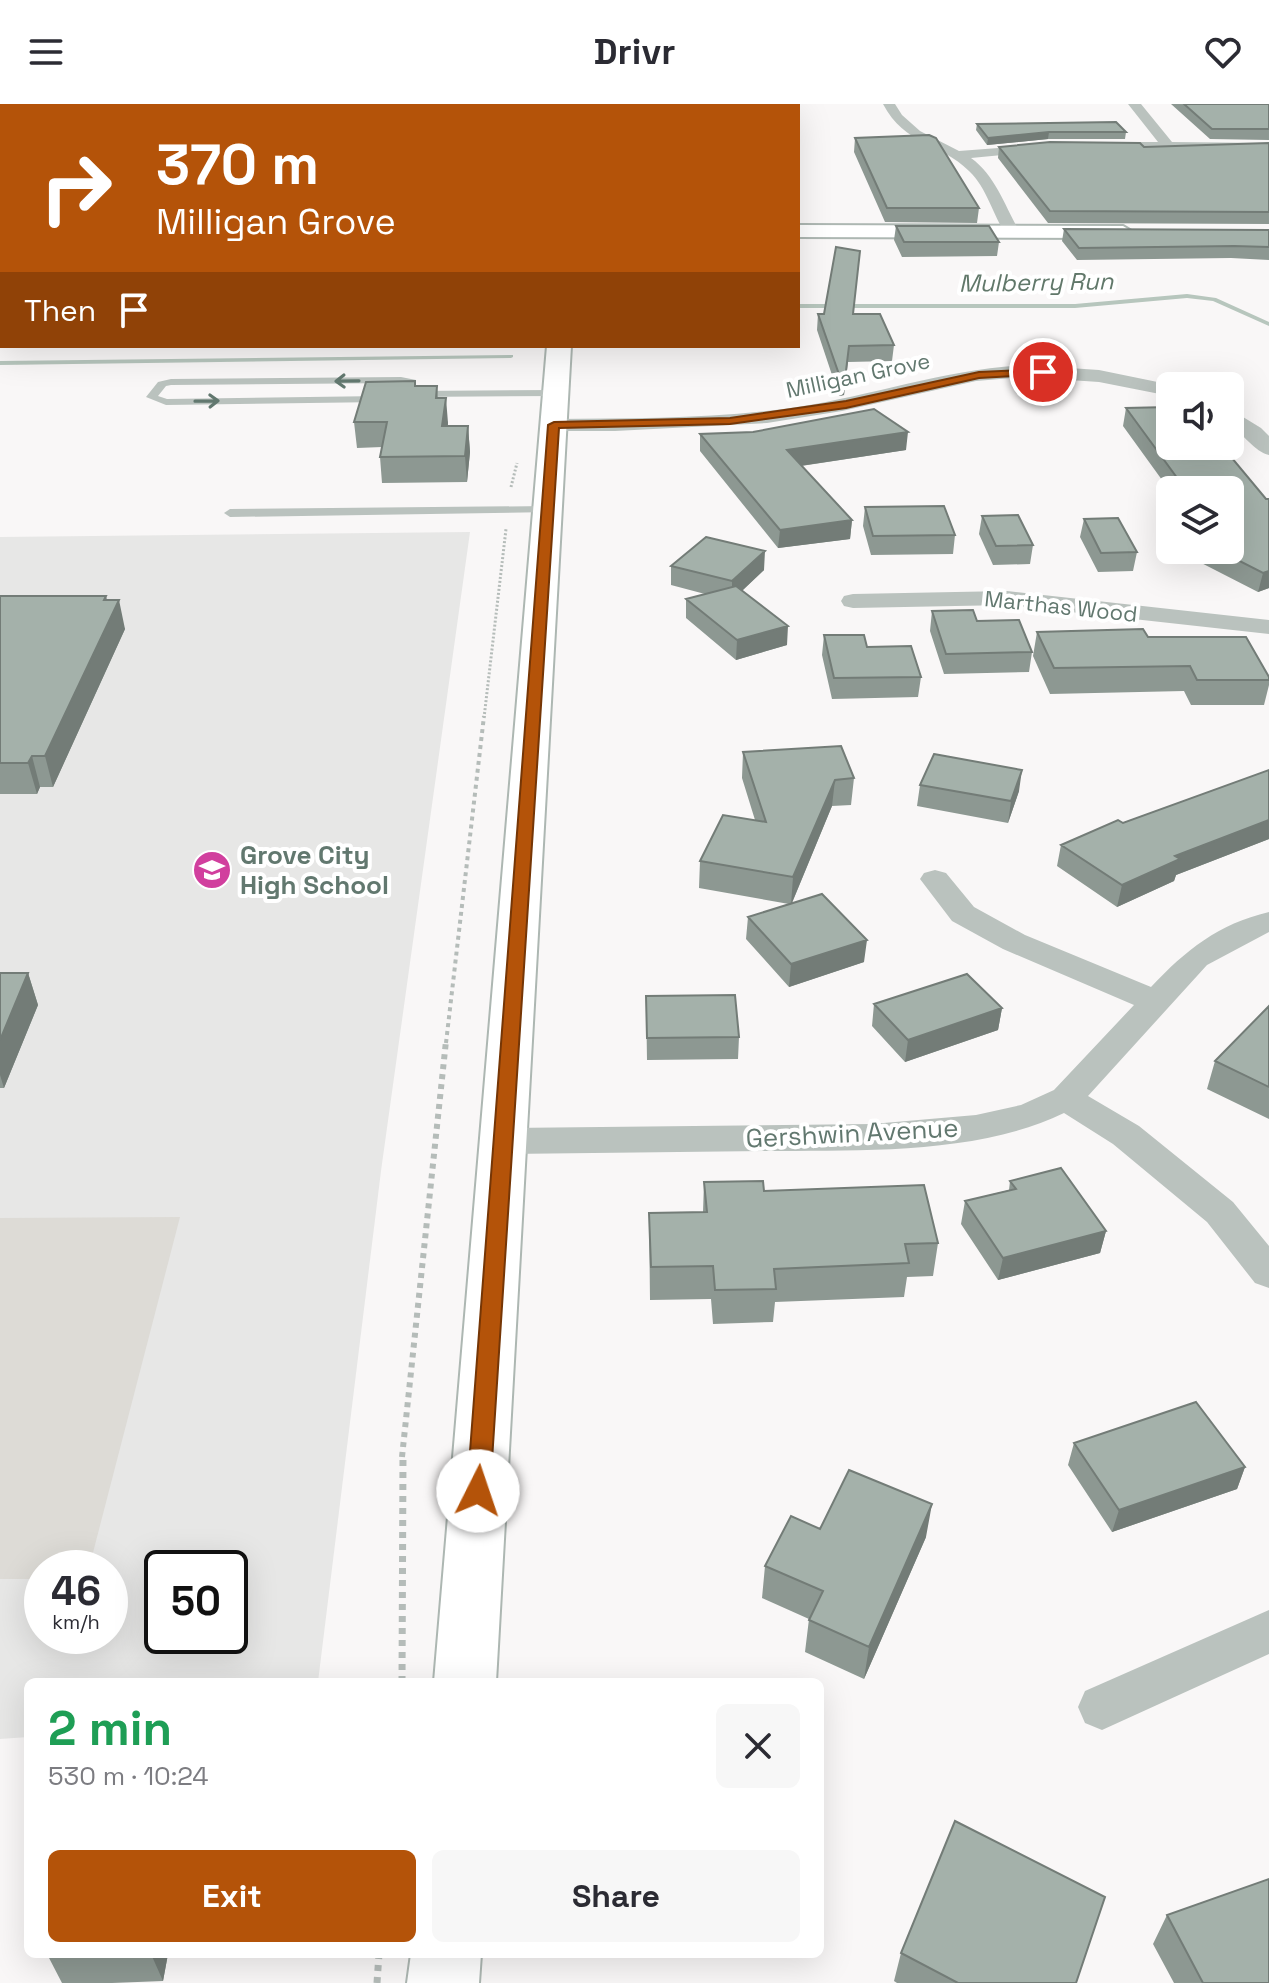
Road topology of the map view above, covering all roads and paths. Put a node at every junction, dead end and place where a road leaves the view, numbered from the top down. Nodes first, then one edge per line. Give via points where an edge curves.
1 (889, 104) edge
2 (1134, 104) edge
3 (1058, 146) edge
4 (1082, 146) edge
5 (1169, 147) junction
6 (1269, 147) edge
7 (957, 155) junction
8 (800, 231) edge
9 (1012, 232) junction
10 (1142, 232) edge
11 (558, 348) edge
12 (1156, 387) edge
13 (544, 393) junction
14 (410, 394) junction
15 (554, 425) junction
16 (1244, 425) edge
17 (1269, 449) edge
18 (509, 510) junction
19 (548, 510) junction
20 (230, 513) dead end
21 (853, 601) dead end
22 (1269, 627) edge
23 (935, 879) dead end
24 (1269, 921) edge
25 (1155, 1001) junction
26 (1066, 1098) junction
27 (503, 1141) junction
28 (1269, 1273) edge
29 (1269, 1631) edge
30 (402, 1678) edge
31 (465, 1678) edge
32 (1102, 1707) dead end
33 (379, 1958) edge
34 (446, 1958) edge
35 (377, 1983) edge
36 (443, 1983) edge

1 - 7 street via 906,129
2 - 5 street
3 - 7 street
4 - 5 street
5 - 6 street
7 - 9 street via 977,170
8 - 9 main road
9 - 10 main road
11 - 13 main road
12 - 15 street, Milligan Grove via 1088,374 1002,372 782,415
13 - 14 lane
13 - 15 main road
13 - 18 path via 527,447 513,470
14 -> 14 lane via 412,382 401,380 187,382 162,384 151,397 166,402 396,399
15 - 19 main road
16 - 17 street
18 - 19 lane
18 - 20 lane
18 - 30 path via 401,1471
19 - 27 main road
21 - 22 street, Marthas Wood via 1007,598
23 - 25 street via 975,921
24 - 25 street, Gershwin Avenue via 1196,958
25 - 26 street, Gershwin Avenue
26 - 27 street, Gershwin Avenue via 1030,1115 976,1127 872,1137
26 - 28 street via 1126,1135 1220,1212
27 - 31 main road
29 - 32 street
33 - 35 path
34 - 36 main road

